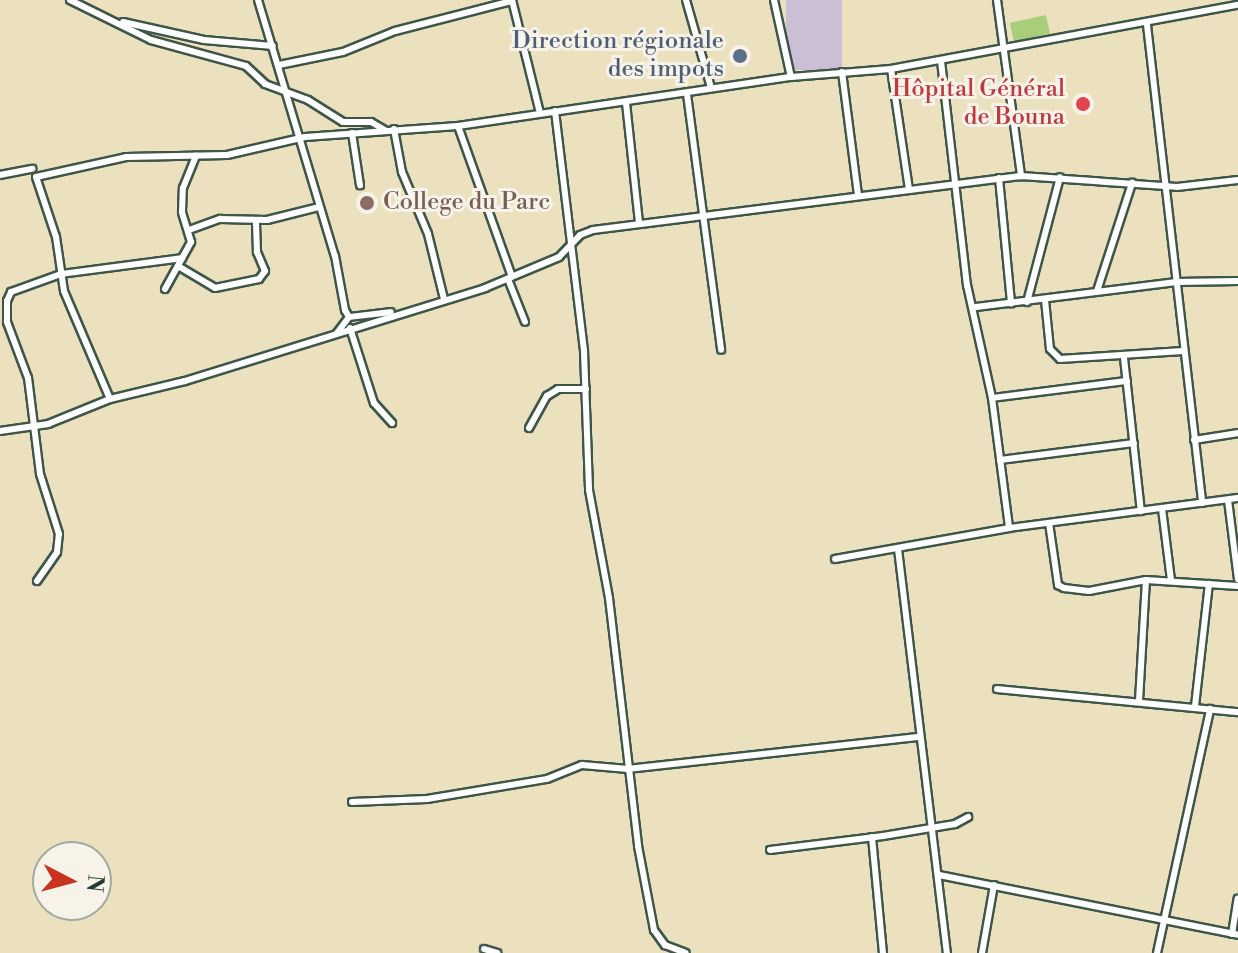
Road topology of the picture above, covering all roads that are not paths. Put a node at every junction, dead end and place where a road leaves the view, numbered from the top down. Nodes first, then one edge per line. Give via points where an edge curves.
1 (70, 0) edge
2 (258, 0) edge
3 (686, 0) edge
4 (774, 0) edge
5 (997, 0) edge
6 (512, 1) edge
7 (1238, 5) edge
8 (120, 22) junction
9 (1147, 25) junction
10 (273, 46) junction
11 (1006, 51) junction
12 (941, 61) junction
13 (279, 65) junction
14 (891, 69) junction
15 (842, 72) junction
16 (791, 77) junction
17 (711, 88) junction
18 (286, 92) junction
19 (687, 94) junction
20 (626, 103) junction
21 (555, 111) junction
22 (540, 113) junction
23 (458, 126) junction
24 (394, 129) junction
25 (385, 130) junction
26 (352, 133) junction
27 (297, 140) junction
28 (196, 155) junction
29 (32, 169) dead end
30 (0, 175) edge
31 (1021, 176) junction
32 (1060, 177) junction
33 (999, 178) junction
34 (1238, 180) edge
35 (1132, 183) junction
36 (955, 184) junction
37 (360, 185) dead end
38 (1164, 186) junction
39 (909, 189) junction
40 (858, 195) junction
41 (319, 207) junction
42 (705, 215) junction
43 (256, 220) junction
44 (639, 223) junction
45 (189, 230) junction
46 (573, 242) junction
47 (182, 258) junction
48 (178, 266) junction
49 (61, 274) junction
50 (510, 278) junction
51 (1238, 281) edge
52 (1176, 282) junction
53 (165, 289) dead end
54 (1097, 291) junction
55 (11, 292) junction
56 (0, 295) edge
57 (444, 299) junction
58 (1045, 300) junction
59 (1027, 302) junction
60 (1011, 303) junction
61 (976, 307) junction
62 (394, 312) junction
63 (349, 317) junction
64 (525, 322) dead end
65 (350, 328) junction
66 (337, 333) junction
67 (721, 350) dead end
68 (1183, 351) junction
69 (1124, 358) junction
70 (1127, 381) junction
71 (586, 389) junction
72 (992, 398) junction
73 (110, 399) junction
74 (392, 423) dead end
75 (32, 424) junction
76 (529, 428) dead end
77 (0, 431) edge
78 (1238, 433) edge
79 (1194, 440) junction
80 (1134, 443) junction
81 (1000, 460) junction
82 (1238, 498) edge
83 (1228, 500) junction
84 (1202, 503) junction
85 (1162, 509) junction
86 (1141, 511) junction
87 (1049, 523) junction
88 (1009, 528) junction
89 (898, 549) junction
90 (835, 559) dead end
91 (1238, 579) edge
92 (1146, 580) junction
93 (1171, 580) junction
94 (37, 581) dead end
95 (1209, 584) junction
96 (1238, 586) edge
97 (997, 689) dead end
98 (1139, 701) junction
99 (1195, 706) junction
100 (1210, 709) junction
101 (1238, 712) edge
102 (919, 737) junction
103 (628, 769) junction
104 (352, 802) dead end
105 (968, 817) dead end
106 (933, 827) junction
107 (872, 837) junction
108 (770, 850) dead end
109 (939, 875) junction
110 (994, 885) junction
111 (1238, 898) edge
112 (1164, 921) junction
113 (1235, 935) edge
114 (484, 949) dead end
115 (497, 953) edge
116 (686, 953) edge
117 (883, 953) edge
118 (947, 953) edge
119 (982, 953) edge
120 (1157, 953) edge

1 - 8 street
2 - 10 street
3 - 17 street
4 - 16 street
5 - 11 street
6 - 13 street via 395,31 343,52
6 - 22 street
7 - 9 street
8 - 10 street via 204,40
8 - 18 street via 151,40 246,66 265,84
9 - 11 street
9 - 38 street
10 - 13 street
11 - 12 street
11 - 31 street
12 - 14 street
12 - 36 street
13 - 18 street
14 - 15 street
14 - 39 street
15 - 16 street
15 - 40 street
16 - 17 street
17 - 19 street
18 - 25 street via 343,122 371,122
18 - 27 street
19 - 20 street
19 - 42 street
20 - 21 street
20 - 44 street
21 - 22 street
21 - 46 street
22 - 23 street
23 - 24 street
23 - 50 street
24 - 25 street
24 - 57 street via 402,172 428,234
25 - 26 street
26 - 27 street
26 - 37 street
27 - 28 street via 227,155
27 - 41 street
28 - 45 street via 183,188 182,212
28 - 49 street via 126,157 36,177
29 - 30 street
31 - 32 street
31 - 33 street
32 - 35 street
32 - 59 street
33 - 36 street
33 - 60 street
34 - 38 street
35 - 38 street
35 - 54 street
36 - 39 street
36 - 61 street via 967,285
38 - 52 street
39 - 40 street
40 - 42 street
41 - 43 street
41 - 63 street
42 - 44 street
42 - 67 street
43 - 45 street via 220,219
43 - 48 street via 257,252 265,271 259,279 215,288
44 - 46 street via 593,230
45 - 47 street via 191,242
46 - 50 street via 559,257
46 - 71 street
47 - 48 street
47 - 49 street
48 - 53 street
49 - 55 street
49 - 73 street
50 - 57 street
50 - 64 street
51 - 52 street
52 - 54 street
52 - 68 street
54 - 58 street
55 - 56 street
55 - 75 street via 5,311 28,378
57 - 62 street
58 - 59 street
58 - 69 street via 1055,357
59 - 60 street
60 - 61 street
61 - 72 street
62 - 63 street
62 - 65 street
63 - 66 street
65 - 66 street
65 - 74 street via 374,403
66 - 73 street
68 - 69 street
68 - 79 street
69 - 70 street
70 - 72 street
70 - 80 street
71 - 76 street via 558,389 547,396
71 - 103 street via 589,490 609,598
72 - 81 street
73 - 75 street via 74,416
75 - 77 street
75 - 94 street via 60,544
78 - 79 street
79 - 84 street
80 - 81 street
80 - 86 street
81 - 88 street
82 - 83 street
83 - 84 street
83 - 91 street
84 - 85 street
85 - 86 street
85 - 93 street
86 - 87 street
87 - 88 street
87 - 92 street via 1058,585 1089,591
88 - 89 street
89 - 90 street
89 - 102 street
92 - 93 street
92 - 98 street
93 - 95 street
95 - 96 street
95 - 99 street
97 - 98 street
98 - 99 street
99 - 100 street
100 - 101 street
100 - 112 street
102 - 103 street
102 - 106 street
103 - 104 street via 582,765 547,779 427,799
103 - 116 street via 649,915 665,945
105 - 106 street
106 - 107 street
106 - 109 street
107 - 108 street
107 - 117 street
109 - 110 street
109 - 118 street
110 - 112 street
110 - 119 street
111 - 113 street
112 - 113 street
112 - 120 street
114 - 115 street

